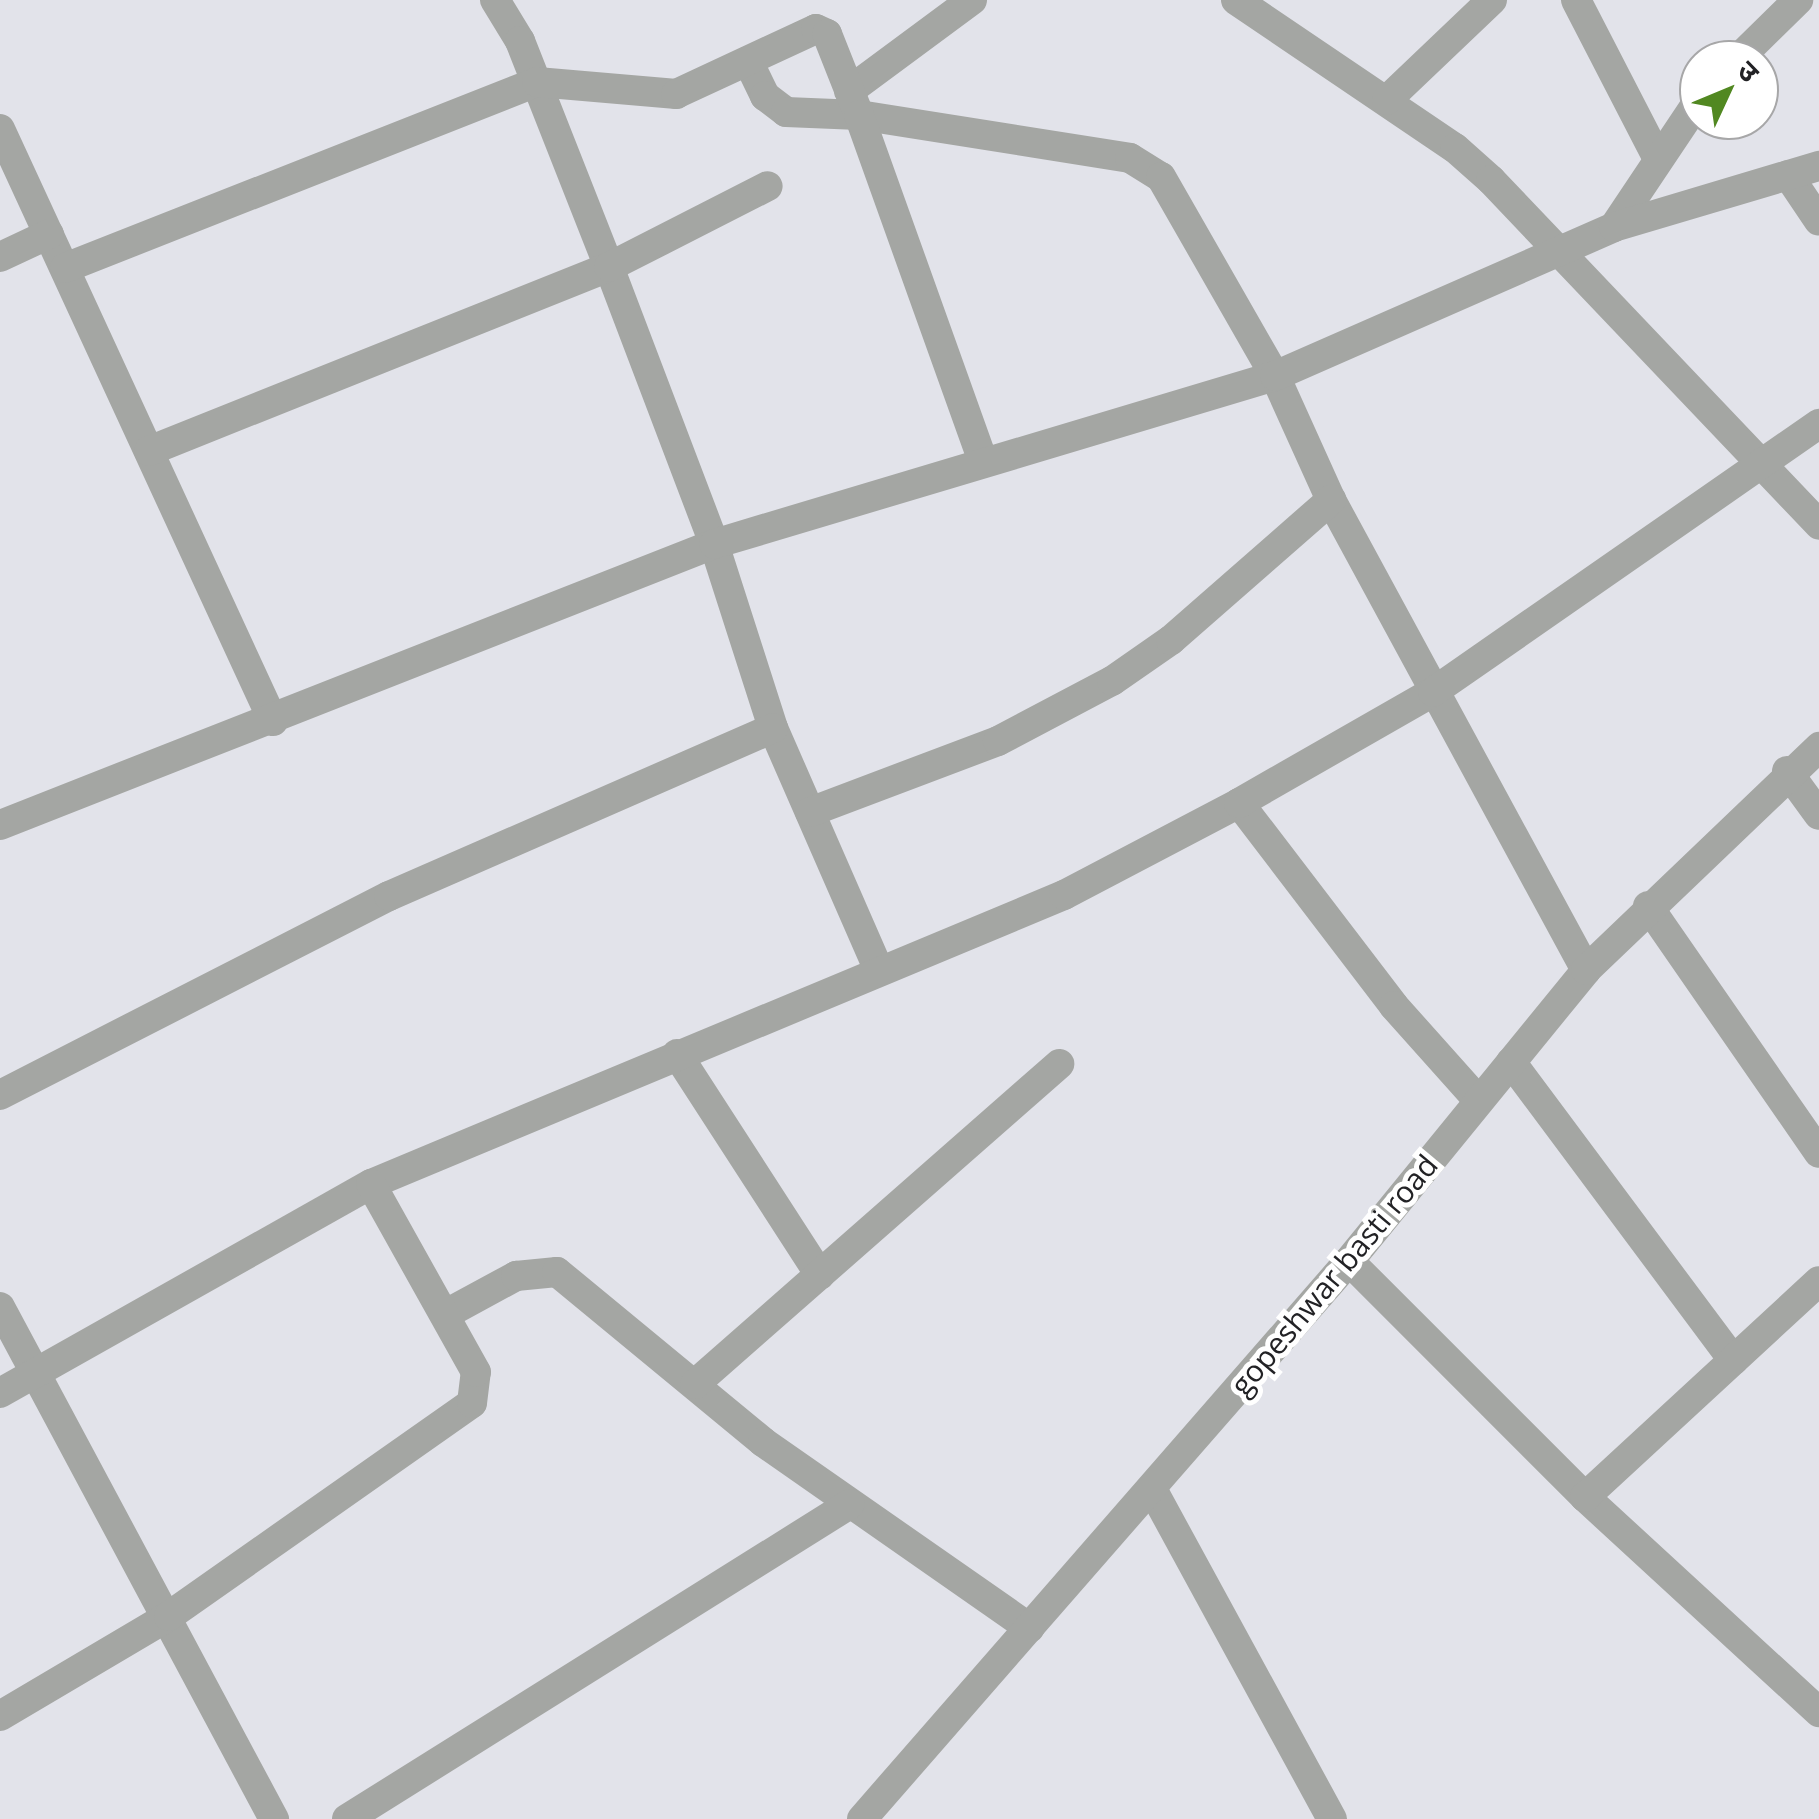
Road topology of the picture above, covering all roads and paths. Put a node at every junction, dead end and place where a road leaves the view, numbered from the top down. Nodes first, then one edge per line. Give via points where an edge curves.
1 (972, 0) edge
2 (1236, 0) edge
3 (1492, 0) edge
4 (1576, 0) edge
5 (1798, 0) edge
6 (507, 3) edge
7 (1757, 40) edge
8 (748, 61) junction
9 (537, 82) junction
10 (1387, 100) junction
11 (854, 103) junction
12 (1679, 127) edge
13 (0, 129) edge
14 (1657, 157) junction
15 (1819, 166) edge
16 (1788, 175) junction
17 (768, 186) dead end
18 (1819, 220) edge
19 (1614, 227) junction
20 (50, 234) junction
21 (1560, 252) junction
22 (0, 257) edge
23 (610, 267) junction
24 (65, 268) junction
25 (1275, 376) junction
26 (1819, 424) edge
27 (148, 451) junction
28 (983, 461) junction
29 (1761, 462) junction
30 (1330, 500) junction
31 (1819, 525) edge
32 (714, 544) junction
33 (1432, 692) junction
34 (273, 722) junction
35 (773, 728) junction
36 (1819, 747) edge
37 (1787, 771) junction
38 (1240, 803) junction
39 (810, 812) junction
40 (1819, 815) edge
41 (0, 825) edge
42 (1648, 906) junction
43 (878, 968) junction
44 (1586, 970) junction
45 (678, 1054) junction
46 (1511, 1062) junction
47 (1059, 1064) dead end
48 (0, 1095) edge
49 (1479, 1101) junction
50 (1819, 1153) edge
51 (371, 1184) junction
52 (1349, 1262) junction
53 (820, 1274) junction
54 (1819, 1281) edge
55 (0, 1306) edge
56 (446, 1314) junction
57 (1734, 1360) junction
58 (35, 1372) junction
59 (696, 1384) junction
60 (0, 1392) edge
61 (1152, 1488) junction
62 (1585, 1497) junction
63 (850, 1504) junction
64 (169, 1616) junction
65 (1030, 1628) junction
66 (1819, 1712) edge
67 (0, 1716) edge
68 (274, 1819) edge
69 (347, 1819) edge
70 (862, 1819) edge
71 (1332, 1819) edge

1 - 11 street
2 - 10 street
3 - 10 street
4 - 14 street
5 - 7 street
6 - 9 street
8 - 9 street via 676,94
8 - 11 street via 765,96 786,112
8 - 11 street via 816,29 827,34
9 - 23 street
9 - 24 street
10 - 21 street via 1454,148
11 - 25 street via 1145,164 1174,196
11 - 28 street
12 - 14 street
13 - 20 street
14 - 19 street
15 - 16 street
16 - 18 street
16 - 19 street
17 - 23 street
19 - 21 street
20 - 22 street
20 - 24 street
21 - 25 street
21 - 29 street
23 - 27 street
23 - 32 street
24 - 27 street
25 - 28 street
25 - 30 street
26 - 29 street
27 - 34 street
28 - 32 street
29 - 31 street
29 - 33 street
30 - 33 street
30 - 39 street via 1170,640 1112,681 998,741
32 - 34 street
32 - 35 street
33 - 38 street
33 - 44 street
34 - 41 street
35 - 39 street
35 - 48 street via 389,896
36 - 37 street, gopeshwar basti road
37 - 40 street
37 - 42 street, gopeshwar basti road
38 - 43 street via 1064,895
38 - 49 street via 1394,1006
39 - 43 street
42 - 44 street, gopeshwar basti road
42 - 50 street
43 - 45 street
44 - 46 street, gopeshwar basti road
45 - 51 street
45 - 53 street
46 - 49 street, gopeshwar basti road
46 - 57 street
47 - 53 street
49 - 52 street, gopeshwar basti road
51 - 56 street
51 - 58 street
52 - 61 street, gopeshwar basti road
52 - 62 street
53 - 59 street
54 - 57 street
55 - 58 street
56 - 59 street via 516,1276 557,1272
56 - 64 street via 476,1372 472,1403
57 - 62 street
58 - 60 street
58 - 64 street
59 - 63 street
61 - 65 street, gopeshwar basti road
61 - 71 street
62 - 66 street
63 - 65 street
63 - 69 street
64 - 67 street
64 - 68 street
65 - 70 street, gopeshwar basti road

